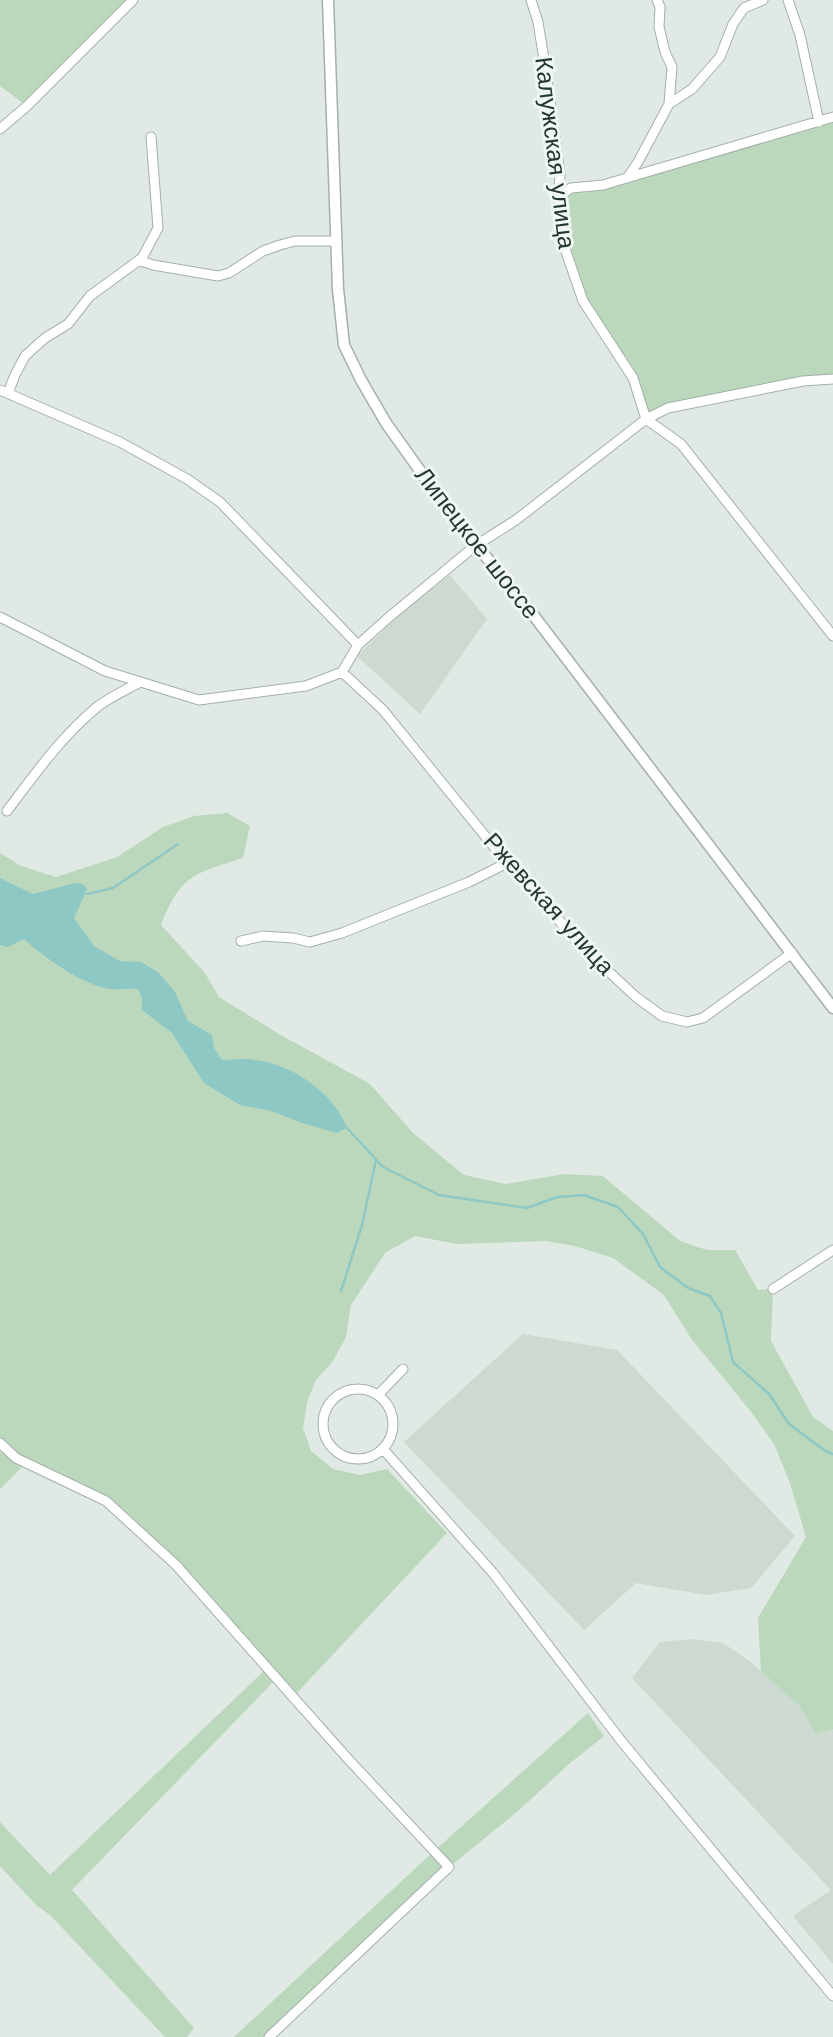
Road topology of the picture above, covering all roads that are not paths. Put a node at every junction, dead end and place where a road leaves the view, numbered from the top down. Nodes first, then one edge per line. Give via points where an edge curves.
1 (133, 0) edge
2 (328, 0) edge
3 (531, 0) edge
4 (657, 0) edge
5 (763, 0) edge
6 (789, 0) edge
7 (669, 104) junction
8 (833, 117) edge
9 (819, 122) junction
10 (0, 129) edge
11 (151, 136) dead end
12 (627, 178) junction
13 (559, 196) junction
14 (336, 241) junction
15 (139, 260) junction
16 (833, 379) edge
17 (4, 392) edge
18 (646, 419) junction
19 (475, 546) junction
20 (0, 617) edge
21 (833, 636) edge
22 (358, 645) junction
23 (342, 672) junction
24 (140, 682) junction
25 (7, 811) dead end
26 (507, 863) junction
27 (241, 941) dead end
28 (792, 953) junction
29 (833, 1008) edge
30 (833, 1250) edge
31 (774, 1289) dead end
32 (403, 1369) dead end
33 (378, 1395) junction
34 (0, 1443) edge
35 (383, 1449) junction
36 (833, 1996) edge
37 (270, 2037) edge

1 - 10 street
2 - 14 street, Липецкое шоссе
3 - 13 street, Калужская улица via 546,72
4 - 7 street via 659,27 672,67
5 - 7 street via 744,8 720,57 692,89
6 - 9 street
7 - 12 street
8 - 9 street
9 - 12 street
11 - 15 street via 158,228
12 - 13 street via 571,188
13 - 18 street, Калужская улица via 564,243 583,301 633,378
14 - 15 street via 280,245 218,276
14 - 19 street, Липецкое шоссе via 344,345 386,423
15 - 17 street via 90,296 68,324 25,356
16 - 18 street via 668,408
17 - 22 street via 120,442 198,486 220,502
18 - 19 street via 516,520
18 - 21 street via 681,444
19 - 22 street
19 - 28 street, Липецкое шоссе via 534,615
20 - 24 street via 105,671
22 - 23 street
23 - 24 street via 306,686 199,700
23 - 26 street, Ржевская улица via 383,710
24 - 25 street via 100,705 71,732
26 - 27 street via 342,933 310,942 263,936
26 - 28 street, Ржевская улица via 578,943 662,1016 687,1022 703,1018
28 - 29 street, Липецкое шоссе
30 - 31 street
32 - 33 street
33 - 35 street via 393,1421
33 - 35 street via 359,1389 340,1394 327,1408 323,1428 331,1446 346,1457 366,1458
34 - 37 street via 16,1458 106,1501 166,1556 449,1867
35 - 36 street via 493,1573 622,1742

